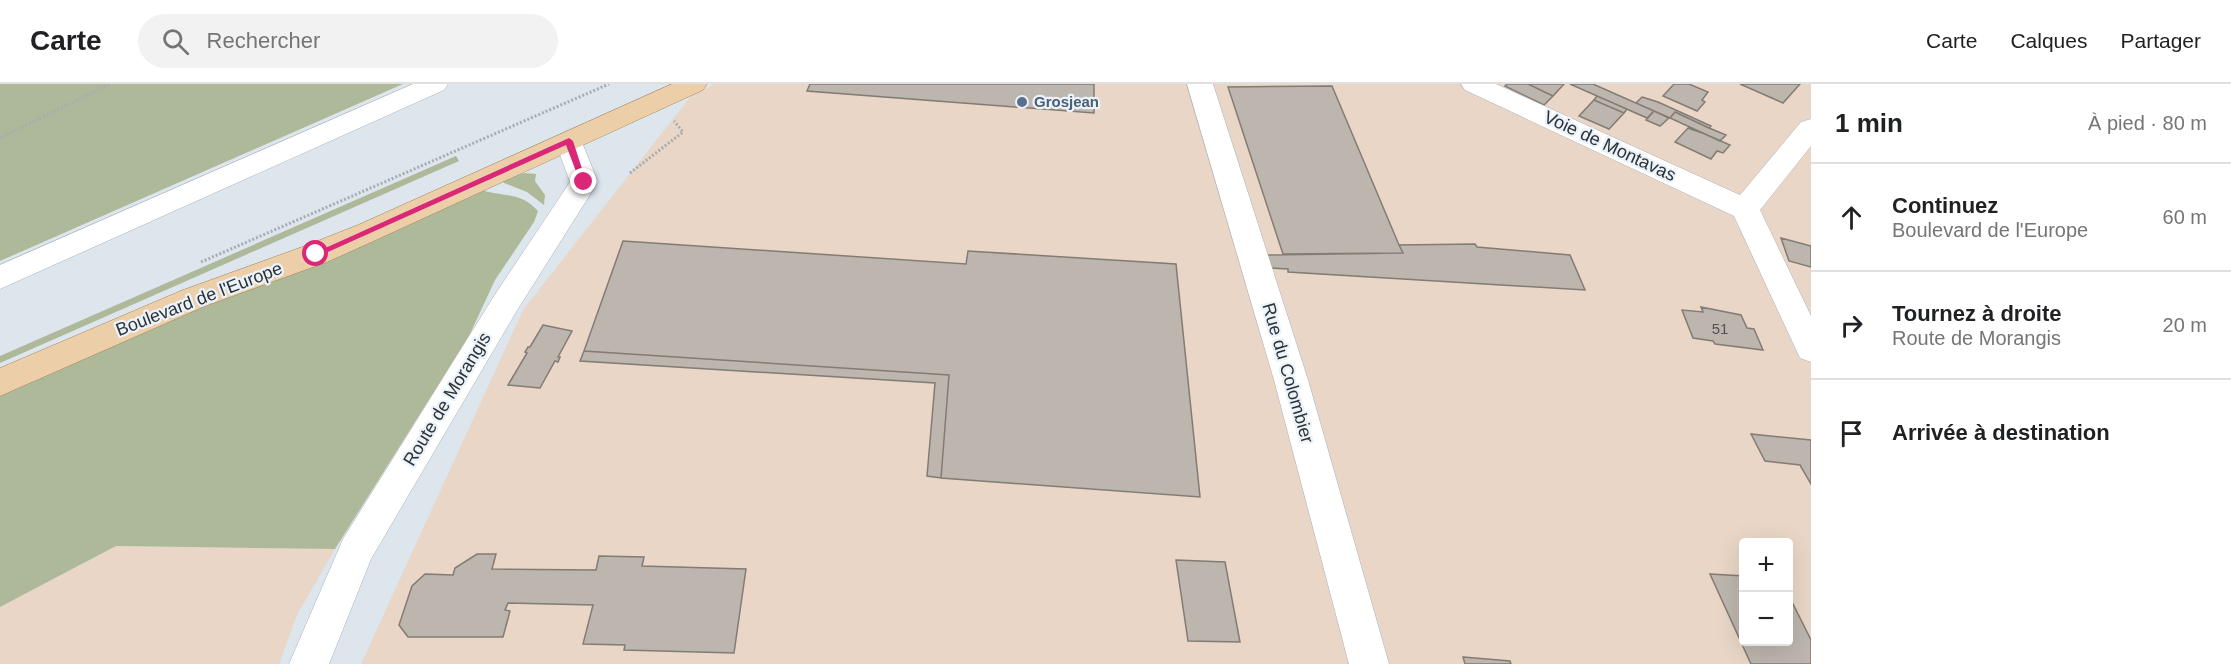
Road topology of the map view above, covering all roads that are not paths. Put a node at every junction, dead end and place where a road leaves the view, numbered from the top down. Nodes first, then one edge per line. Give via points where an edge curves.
1 (435, 84) edge
2 (642, 84) edge
3 (658, 84) edge
4 (694, 84) edge
5 (1200, 84) edge
6 (1474, 84) edge
7 (1811, 128) edge
8 (565, 135) junction
9 (507, 146) junction
10 (1745, 209) junction
11 (0, 278) edge
12 (1811, 349) edge
13 (0, 369) edge
14 (0, 383) edge
15 (309, 664) edge
16 (1369, 664) edge

1 - 11 street
2 - 9 main road, Boulevard de l'Europe
3 - 8 main road
4 - 8 main road, Boulevard de l'Europe
5 - 16 street, Rue du Colombier via 1291,380
6 - 10 street, Voie de Montavas
7 - 10 street
8 - 9 main road
8 - 14 main road, Boulevard de l'Europe via 368,232 194,298
8 - 15 street, Route de Morangis via 584,182 505,304 356,551
9 - 13 main road, Boulevard de l'Europe
10 - 12 street

